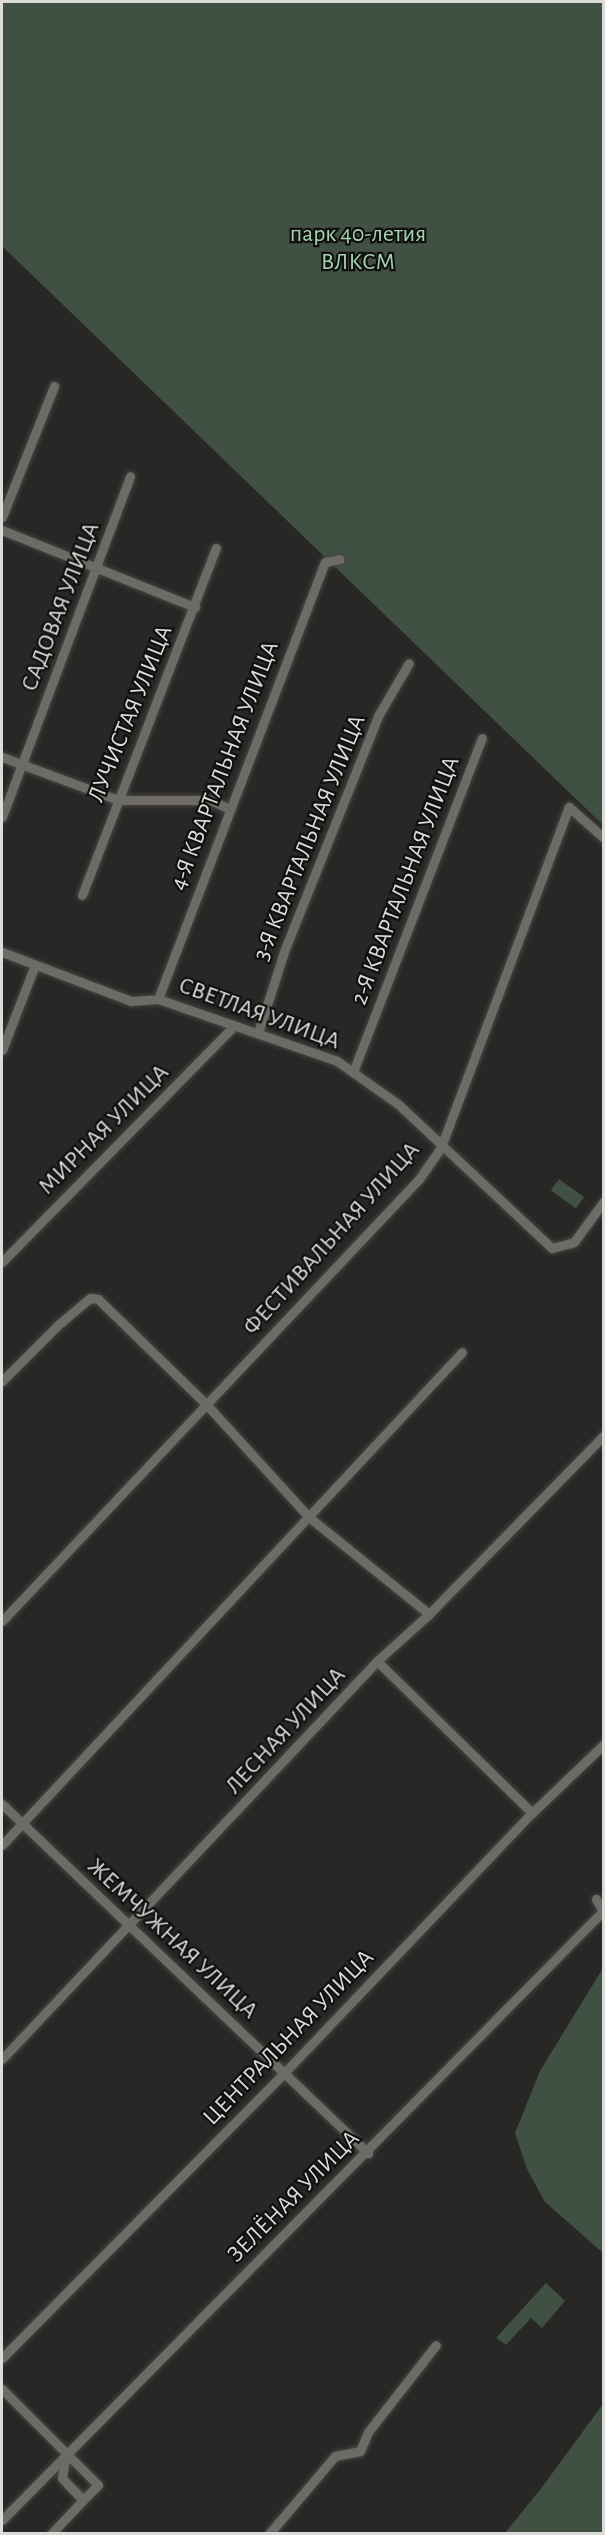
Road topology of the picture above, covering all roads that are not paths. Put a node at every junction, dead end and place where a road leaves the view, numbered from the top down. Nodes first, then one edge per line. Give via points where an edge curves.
1 (54, 386) dead end
2 (130, 476) dead end
3 (2, 517) edge
4 (2, 530) edge
5 (216, 548) dead end
6 (340, 559) dead end
7 (98, 567) junction
8 (195, 607) junction
9 (409, 663) dead end
10 (482, 738) dead end
11 (2, 757) edge
12 (22, 765) junction
13 (118, 800) junction
14 (228, 808) junction
15 (2, 817) edge
16 (603, 838) edge
17 (82, 894) dead end
18 (2, 952) edge
19 (34, 965) junction
20 (158, 999) junction
21 (234, 1026) junction
22 (258, 1033) junction
23 (2, 1050) edge
24 (353, 1071) junction
25 (441, 1147) junction
26 (603, 1200) edge
27 (2, 1262) edge
28 (462, 1352) dead end
29 (2, 1381) edge
30 (207, 1405) junction
31 (603, 1435) edge
32 (310, 1518) junction
33 (429, 1614) junction
34 (2, 1621) edge
35 (377, 1661) junction
36 (603, 1744) edge
37 (2, 1804) edge
38 (531, 1813) junction
39 (22, 1824) junction
40 (2, 1845) edge
41 (596, 1899) dead end
42 (132, 1925) junction
43 (2, 2059) edge
44 (285, 2072) junction
45 (368, 2153) junction
46 (436, 2345) dead end
47 (2, 2358) edge
48 (2, 2389) edge
49 (66, 2453) junction
50 (84, 2500) junction
51 (2, 2520) edge
52 (51, 2534) edge
53 (269, 2534) edge

1 - 3 street
2 - 7 street, САДОВАЯ УЛИЦА
4 - 7 street
5 - 8 street, ЛУЧИСТАЯ УЛИЦА
6 - 14 street, 4-Я КВАРТАЛЬНАЯ УЛИЦА via 325,561
7 - 8 street
7 - 12 street, САДОВАЯ УЛИЦА
8 - 13 street, ЛУЧИСТАЯ УЛИЦА
9 - 22 street, 3-Я КВАРТАЛЬНАЯ УЛИЦА via 378,716 285,949
10 - 24 street, 2-Я КВАРТАЛЬНАЯ УЛИЦА
11 - 12 street
12 - 13 street
12 - 15 street, САДОВАЯ УЛИЦА
13 - 14 street via 210,800
13 - 17 street, ЛУЧИСТАЯ УЛИЦА
14 - 20 street, 4-Я КВАРТАЛЬНАЯ УЛИЦА
16 - 25 street, ФЕСТИВАЛЬНАЯ УЛИЦА via 569,807
18 - 19 street, СВЕТЛАЯ УЛИЦА
19 - 20 street, СВЕТЛАЯ УЛИЦА via 131,1001
19 - 23 street
20 - 21 street, СВЕТЛАЯ УЛИЦА
21 - 22 street, СВЕТЛАЯ УЛИЦА
21 - 27 street, МИРНАЯ УЛИЦА
22 - 24 street, СВЕТЛАЯ УЛИЦА via 318,1052
24 - 25 street, СВЕТЛАЯ УЛИЦА via 398,1104
25 - 26 street, СВЕТЛАЯ УЛИЦА via 552,1248 574,1242
25 - 30 street, ФЕСТИВАЛЬНАЯ УЛИЦА via 419,1179
28 - 32 street via 315,1506
29 - 30 street via 90,1298 98,1299
30 - 32 street
30 - 34 street, ФЕСТИВАЛЬНАЯ УЛИЦА
31 - 33 street, ЛЕСНАЯ УЛИЦА
32 - 33 street
32 - 39 street
33 - 35 street, ЛЕСНАЯ УЛИЦА
35 - 38 street
35 - 42 street, ЛЕСНАЯ УЛИЦА
36 - 38 street, ЦЕНТРАЛЬНАЯ УЛИЦА
37 - 39 street, ЖЕМЧУЖНАЯ УЛИЦА
38 - 44 street, ЦЕНТРАЛЬНАЯ УЛИЦА
39 - 40 street
39 - 42 street, ЖЕМЧУЖНАЯ УЛИЦА via 118,1919
41 - 45 street, ЗЕЛЁНАЯ УЛИЦА via 603,1911
42 - 43 street, ЛЕСНАЯ УЛИЦА
42 - 44 street, ЖЕМЧУЖНАЯ УЛИЦА
44 - 45 street, ЖЕМЧУЖНАЯ УЛИЦА
44 - 47 street, ЦЕНТРАЛЬНАЯ УЛИЦА
45 - 49 street, ЗЕЛЁНАЯ УЛИЦА
46 - 53 street via 368,2432 360,2451 335,2456
48 - 49 street
49 - 50 street via 62,2478
49 - 50 street via 98,2485
49 - 51 street, ЗЕЛЁНАЯ УЛИЦА
50 - 52 street

